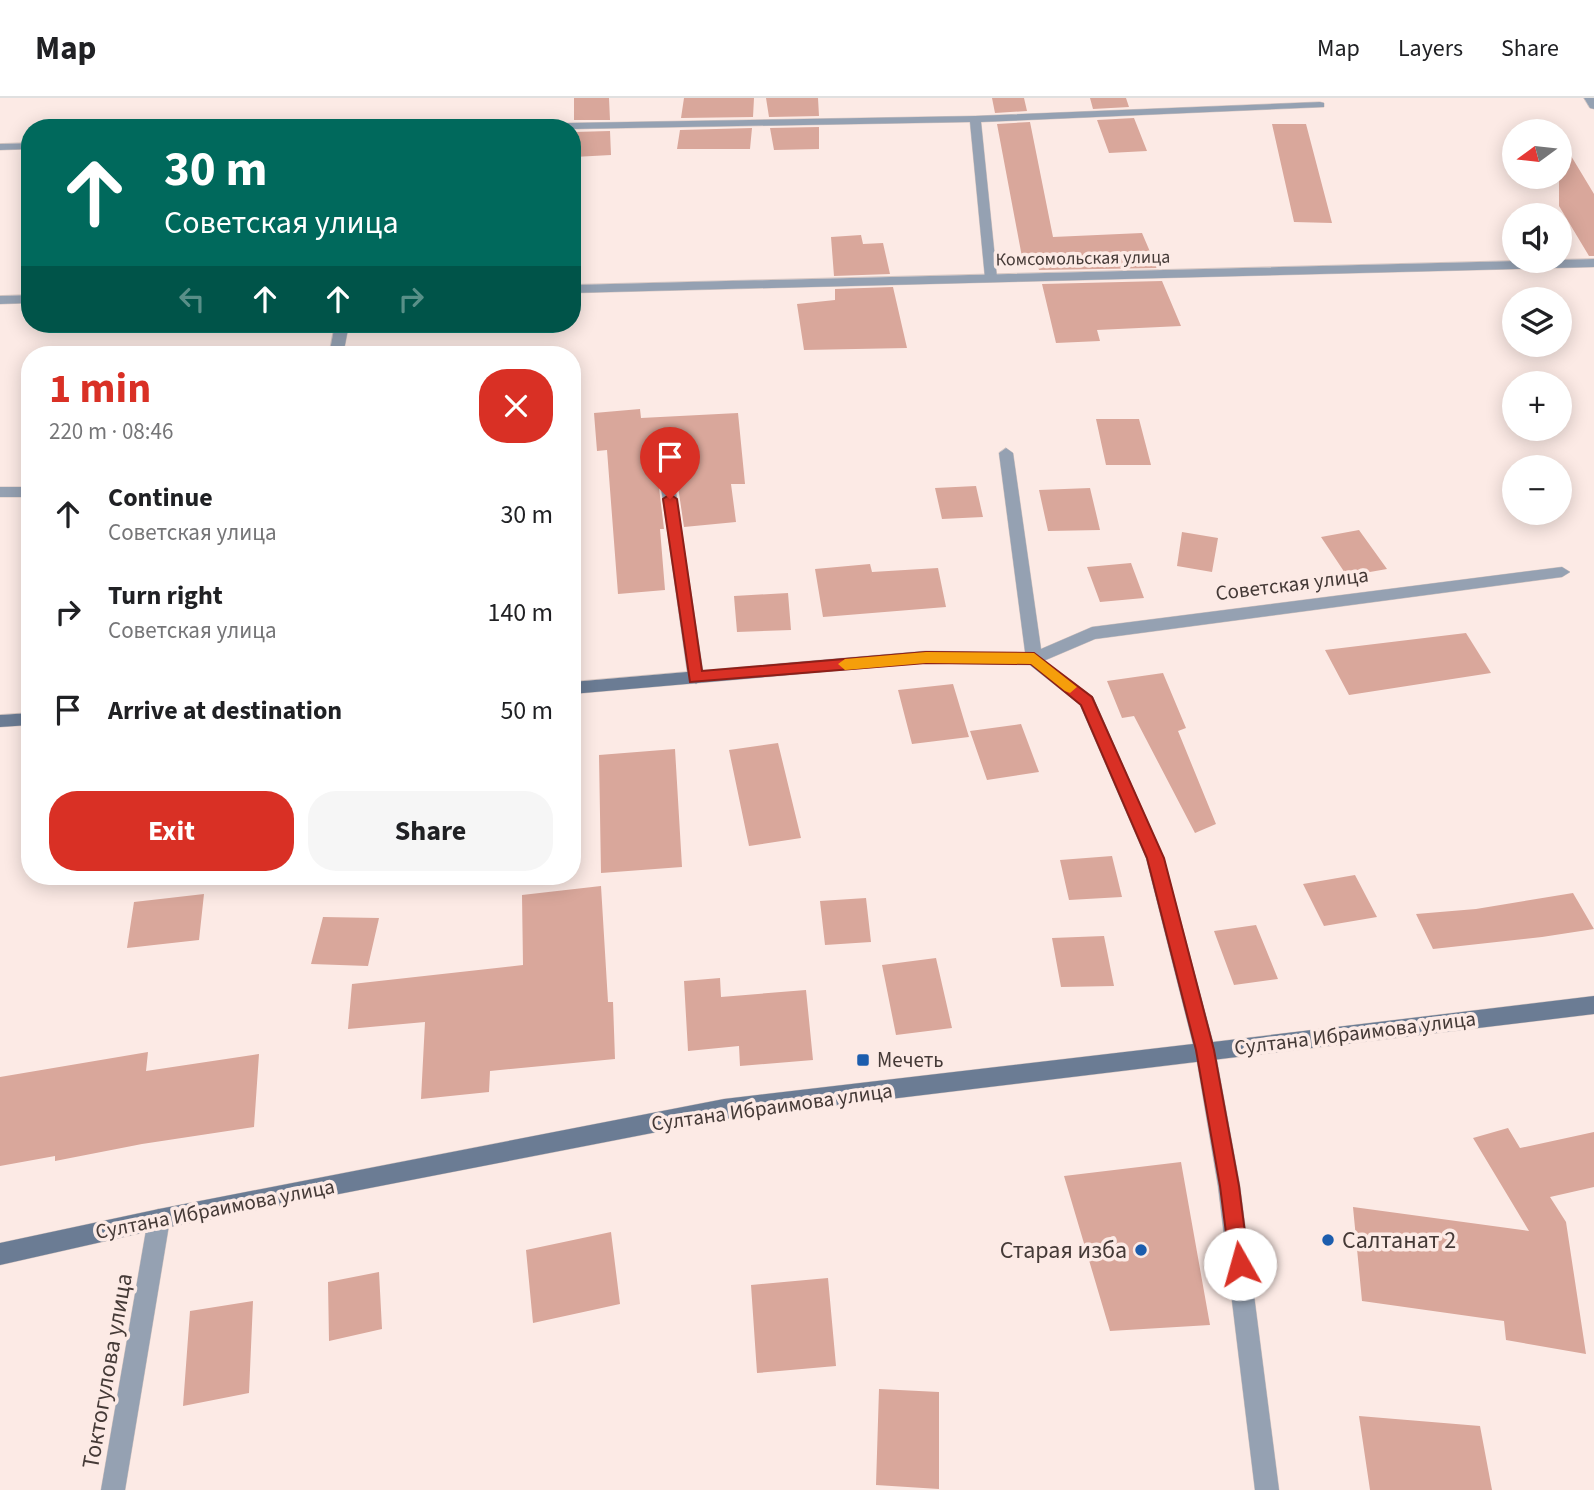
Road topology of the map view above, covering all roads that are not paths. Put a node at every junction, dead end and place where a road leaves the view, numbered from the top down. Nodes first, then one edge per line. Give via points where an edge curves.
1 (1590, 98) edge
2 (1320, 105) dead end
3 (1594, 106) edge
4 (975, 119) junction
5 (581, 126) edge
6 (21, 146) edge
7 (0, 147) edge
8 (1594, 263) edge
9 (991, 278) junction
10 (581, 289) edge
11 (21, 299) edge
12 (0, 300) edge
13 (1006, 453) dead end
14 (666, 473) dead end
15 (0, 492) edge
16 (21, 492) edge
17 (1562, 572) dead end
18 (1034, 659) junction
19 (696, 678) junction
20 (581, 687) edge
21 (21, 720) edge
22 (0, 721) edge
23 (1594, 1005) edge
24 (1205, 1050) junction
25 (159, 1219) junction
26 (0, 1254) edge
27 (113, 1490) edge
28 (1267, 1490) edge

1 - 3 street
2 - 4 street
4 - 5 street
4 - 9 street
6 - 7 street
8 - 9 street, Комсомольская улица
9 - 10 street, Комсомольская улица
11 - 12 street
13 - 18 street
14 - 19 street
15 - 16 street
17 - 18 street, Советская улица via 1092,633
18 - 19 main road, Советская улица via 926,657
18 - 24 main road via 1087,701 1129,797 1155,858
19 - 20 main road, Советская улица
21 - 22 main road
23 - 24 main road, Султана Ибраимова улица
24 - 25 main road, Султана Ибраимова улица via 724,1109
24 - 28 street via 1229,1186
25 - 26 main road, Султана Ибраимова улица
25 - 27 street, Токтогулова улица

